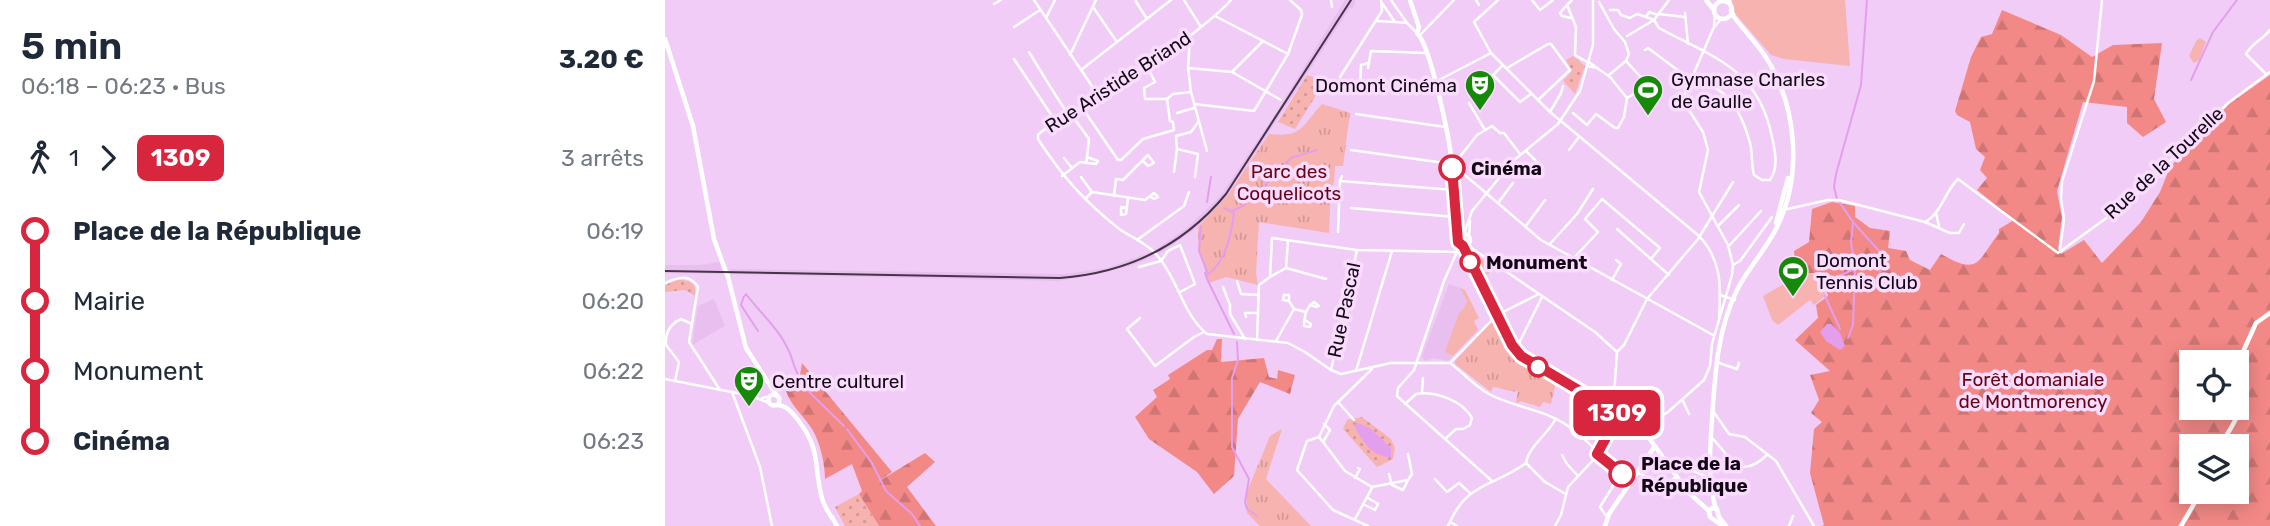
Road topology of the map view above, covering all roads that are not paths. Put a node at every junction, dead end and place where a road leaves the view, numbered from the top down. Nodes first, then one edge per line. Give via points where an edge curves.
1 (1001, 0) edge
2 (1034, 0) edge
3 (1055, 0) edge
4 (1096, 0) edge
5 (1135, 0) edge
6 (1171, 0) edge
7 (1184, 0) edge
8 (1231, 0) edge
9 (1290, 0) edge
10 (1331, 0) edge
11 (1391, 0) edge
12 (1410, 0) edge
13 (1454, 0) edge
14 (1476, 0) edge
15 (1497, 0) edge
16 (1532, 0) edge
17 (1553, 0) edge
18 (1572, 0) edge
19 (1593, 0) edge
20 (1669, 0) edge
21 (1708, 0) edge
22 (1730, 0) edge
23 (2102, 0) edge
24 (1381, 1) edge
25 (1723, 1) edge
26 (1599, 2) dead end
27 (994, 5) dead end
28 (1479, 5) dead end
29 (1567, 5) junction
30 (1093, 7) junction
31 (1332, 7) dead end
32 (1731, 9) junction
33 (1040, 10) junction
34 (1610, 10) dead end
35 (1714, 13) junction
36 (1658, 14) junction
37 (1215, 16) junction
38 (1646, 17) junction
39 (1046, 18) junction
40 (1571, 18) junction
41 (1147, 19) junction
42 (1724, 19) junction
43 (1654, 20) junction
44 (1375, 22) junction
45 (1395, 22) junction
46 (1406, 23) junction
47 (1739, 24) junction
48 (1014, 27) dead end
49 (1201, 27) junction
50 (1713, 29) junction
51 (2270, 30) edge
52 (1418, 34) junction
53 (1190, 36) junction
54 (1627, 36) dead end
55 (665, 41) edge
56 (1117, 41) junction
57 (1263, 41) junction
58 (1688, 44) junction
59 (1645, 50) dead end
60 (1029, 52) dead end
61 (1704, 52) junction
62 (1427, 53) junction
63 (1491, 53) junction
64 (1288, 54) junction
65 (1070, 55) junction
66 (1014, 59) dead end
67 (1626, 61) junction
68 (1589, 64) junction
69 (1503, 65) junction
70 (1148, 67) junction
71 (1188, 68) junction
72 (1507, 68) junction
73 (1081, 70) junction
74 (1232, 72) junction
75 (2268, 73) edge
76 (1493, 75) junction
77 (1608, 75) junction
78 (1340, 77) dead end
79 (1691, 80) junction
80 (1435, 82) junction
81 (1484, 84) dead end
82 (1649, 85) junction
83 (1563, 86) dead end
84 (1360, 88) dead end
85 (1660, 89) dead end
86 (1266, 91) junction
87 (1191, 92) junction
88 (1531, 94) junction
89 (1098, 95) junction
90 (1627, 98) junction
91 (1167, 99) junction
92 (1281, 100) dead end
93 (1538, 100) junction
94 (1469, 103) dead end
95 (1081, 106) junction
96 (1194, 106) junction
97 (1550, 112) junction
98 (1177, 113) dead end
99 (1573, 113) dead end
100 (1067, 114) junction
101 (1356, 114) dead end
102 (1076, 121) dead end
103 (1199, 121) junction
104 (1560, 121) junction
105 (1056, 122) junction
106 (1445, 127) junction
107 (1485, 130) junction
108 (1580, 137) junction
109 (1177, 149) junction
110 (1351, 150) dead end
111 (1569, 150) dead end
112 (1207, 151) dead end
113 (1526, 151) junction
114 (1520, 155) junction
115 (1087, 157) junction
116 (1064, 158) dead end
117 (1143, 161) dead end
118 (1086, 163) junction
119 (1452, 164) junction
120 (1535, 168) dead end
121 (1072, 169) junction
122 (1174, 172) dead end
123 (1062, 176) junction
124 (1342, 176) dead end
125 (1081, 177) dead end
126 (1195, 177) dead end
127 (1340, 181) junction
128 (1733, 182) dead end
129 (1513, 184) dead end
130 (1593, 189) dead end
131 (1454, 190) junction
132 (1092, 192) junction
133 (1189, 192) dead end
134 (1154, 194) dead end
135 (1486, 194) junction
136 (1114, 196) junction
137 (1128, 198) junction
138 (1085, 199) junction
139 (1545, 200) dead end
140 (1498, 203) junction
141 (1739, 205) dead end
142 (1126, 208) dead end
143 (1351, 208) dead end
144 (1782, 208) junction
145 (1761, 211) dead end
146 (1936, 213) junction
147 (1713, 217) junction
148 (1772, 217) dead end
149 (1455, 219) junction
150 (1925, 222) junction
151 (1964, 224) dead end
152 (1718, 226) junction
153 (1525, 227) junction
154 (1939, 227) junction
155 (1616, 229) dead end
156 (1338, 232) dead end
157 (1465, 235) junction
158 (1699, 236) junction
159 (1137, 240) junction
160 (1288, 241) junction
161 (1462, 244) junction
162 (1549, 244) junction
163 (1728, 247) junction
164 (1357, 250) junction
165 (1392, 251) junction
166 (1458, 252) junction
167 (2059, 252) junction
168 (1573, 259) junction
169 (1616, 260) dead end
170 (1651, 260) junction
171 (1161, 261) junction
172 (1733, 265) junction
173 (1139, 267) dead end
174 (1286, 268) junction
175 (1669, 275) junction
176 (1270, 277) junction
177 (1326, 279) dead end
178 (1612, 280) junction
179 (1237, 281) dead end
180 (665, 283) edge
181 (1223, 287) dead end
182 (1180, 292) junction
183 (1259, 295) junction
184 (1720, 295) junction
185 (1540, 296) junction
186 (1647, 299) junction
187 (1732, 299) junction
188 (1289, 301) dead end
189 (1310, 305) dead end
190 (1245, 307) dead end
191 (1294, 309) junction
192 (1306, 312) junction
193 (1258, 313) junction
194 (2270, 313) edge
195 (1497, 314) junction
196 (1140, 318) dead end
197 (1305, 320) dead end
198 (692, 324) junction
199 (1719, 324) junction
200 (1204, 332) junction
201 (1714, 336) junction
202 (1245, 339) junction
203 (1257, 340) junction
204 (1276, 341) junction
205 (1515, 350) junction
206 (1617, 352) junction
207 (1716, 362) junction
208 (1417, 363) junction
209 (1450, 363) junction
210 (1739, 363) dead end
211 (1710, 366) junction
212 (1372, 368) junction
213 (1331, 370) junction
214 (1356, 371) junction
215 (665, 379) edge
216 (1423, 379) dead end
217 (1714, 379) junction
218 (768, 380) junction
219 (675, 381) junction
220 (717, 389) junction
221 (732, 392) junction
222 (740, 393) junction
223 (1422, 393) junction
224 (771, 396) junction
225 (1591, 396) junction
226 (755, 397) junction
227 (778, 397) junction
228 (1683, 401) junction
229 (1338, 402) junction
230 (1405, 404) junction
231 (737, 405) junction
232 (773, 405) junction
233 (1613, 410) junction
234 (1713, 411) junction
235 (1619, 414) junction
236 (1689, 414) dead end
237 (796, 417) junction
238 (1556, 419) junction
239 (1354, 420) dead end
240 (1324, 424) junction
241 (1570, 427) junction
242 (1642, 428) junction
243 (2228, 434) edge
244 (1319, 436) junction
245 (1711, 437) junction
246 (1445, 439) junction
247 (1323, 442) junction
248 (1655, 446) junction
249 (1408, 454) dead end
250 (1562, 454) dead end
251 (1597, 454) junction
252 (1768, 454) junction
253 (1527, 463) junction
254 (1358, 468) dead end
255 (1709, 469) junction
256 (1621, 473) junction
257 (1637, 473) junction
258 (1389, 474) dead end
259 (1577, 475) junction
260 (1677, 476) junction
261 (1355, 478) junction
262 (1710, 478) junction
263 (1435, 479) dead end
264 (1632, 479) junction
265 (1408, 480) junction
266 (1492, 481) junction
267 (1392, 485) junction
268 (1372, 487) junction
269 (1470, 493) junction
270 (1565, 493) junction
271 (1367, 498) junction
272 (1363, 504) junction
273 (2194, 504) edge
274 (1714, 510) junction
275 (1793, 516) dead end
276 (1608, 518) junction
277 (1355, 519) junction
278 (1449, 524) edge
279 (772, 526) edge
280 (837, 526) edge
281 (1368, 526) edge
282 (1457, 526) edge
283 (1555, 526) edge
284 (1605, 526) edge
285 (1725, 526) edge
286 (1789, 526) edge
287 (1815, 526) edge
288 (2181, 526) edge

1 - 27 street
2 - 33 street
3 - 39 street
4 - 30 street
5 - 41 street
6 - 41 street
7 - 49 street
8 - 37 street, Rue Aristide Briand
9 - 64 street via 1302,15
10 - 31 street
11 - 46 street
12 - 52 main road
13 - 52 street
14 - 28 street
15 - 63 street via 1474,22
16 - 17 street via 1540,10
18 - 29 street
19 - 68 street via 1595,32
20 - 36 street
21 - 25 main road
21 - 35 main road
22 - 32 street
23 - 167 street via 2094,81 2062,181 2064,219
24 - 44 street via 1382,11
24 - 45 street
25 - 32 main road
25 - 35 main road via 1716,4
26 - 67 street via 1625,42
29 - 40 street
29 - 40 street via 1560,13
30 - 56 street
30 - 65 street
32 - 42 main road
32 - 47 main road
33 - 39 street
33 - 48 street
34 - 38 street via 1630,18 1637,14
35 - 42 main road
35 - 50 street
36 - 38 street via 1649,12
36 - 43 street
36 - 58 street via 1685,15
37 - 49 street, Rue Aristide Briand
37 - 57 street
38 - 43 street
39 - 65 street
40 - 68 street via 1577,32 1575,55
41 - 56 street
42 - 47 main road
42 - 50 street
43 - 54 street
43 - 58 street
44 - 45 street
44 - 78 street
45 - 46 street
46 - 52 street
47 - 144 main road via 1777,77 1789,114 1791,180
49 - 53 street, Rue Aristide Briand
50 - 61 street
51 - 75 street via 2246,54
52 - 62 main road
53 - 70 street, Rue Aristide Briand
53 - 71 street
55 - 218 main road via 693,126 712,225 744,344
56 - 73 street
57 - 64 street
57 - 74 street
58 - 61 street
59 - 79 street
60 - 100 street
61 - 79 street
61 - 79 street via 1742,75 1765,113 1776,160 1770,180 1754,176 1750,142 1727,94
62 - 80 main road
62 - 84 street via 1369,52 1368,65 1361,65
63 - 69 street
63 - 80 street
64 - 86 street
65 - 73 street
66 - 105 street
67 - 77 street
67 - 82 street
68 - 77 street
68 - 104 street via 1580,90
69 - 72 street
69 - 76 street
70 - 89 street, Rue Aristide Briand
70 - 91 street via 1154,82 1144,89 1145,99
71 - 74 street
71 - 87 street
72 - 88 street
72 - 93 street via 1551,44 1570,70
73 - 89 street
74 - 86 street
75 - 167 street, Rue de la Tourelle via 2228,103 2130,201
76 - 81 street
76 - 88 street via 1520,102
77 - 90 street
79 - 147 street via 1685,100 1708,152 1699,192
80 - 106 main road
82 - 85 street
82 - 90 street
83 - 97 street
86 - 92 street
86 - 96 street via 1254,111
87 - 91 street
87 - 96 street
88 - 93 street
89 - 95 street, Rue Aristide Briand
90 - 99 street via 1618,128 1597,114 1587,125
91 - 95 street via 1174,130 1143,139 1121,160
93 - 97 street
94 - 107 street
95 - 100 street, Rue Aristide Briand
96 - 98 street
96 - 103 street
97 - 104 street
100 - 105 street, Rue Aristide Briand
101 - 106 street
102 - 115 street via 1089,139
103 - 109 street via 1191,132 1175,136
103 - 112 street
104 - 108 street
104 - 113 street
105 - 123 street, Rue Aristide Briand via 1037,137
106 - 119 main road
107 - 114 street via 1493,126 1504,133
107 - 119 street
108 - 111 street
108 - 158 street
109 - 122 street
109 - 126 street via 1198,154
110 - 119 street
113 - 114 street
113 - 120 street via 1539,164
114 - 135 street
115 - 118 street
115 - 118 street via 1098,163
116 - 121 street
117 - 136 street via 1123,180 1116,179
118 - 121 street
119 - 131 main road
119 - 135 street
121 - 123 street
123 - 138 street
124 - 127 street
125 - 132 street
127 - 131 street
127 - 156 street
128 - 147 street
129 - 140 street
130 - 162 street
131 - 149 main road
132 - 136 street
132 - 138 street
133 - 159 street via 1184,206
134 - 137 street via 1158,197 1154,200
135 - 140 street
135 - 157 street
136 - 137 street
137 - 142 street
138 - 159 street
139 - 153 street
140 - 153 street
141 - 152 street
143 - 149 street
144 - 150 street via 1839,200
144 - 187 main road via 1775,231
145 - 163 street
146 - 150 street
146 - 154 street
146 - 167 street via 1958,179
147 - 152 street
147 - 158 street
148 - 172 street via 1741,261
149 - 157 main road
149 - 161 main road
150 - 154 street
151 - 154 street via 1957,234
152 - 163 street
153 - 162 street
155 - 170 street
157 - 161 main road
157 - 161 main road
158 - 175 street
158 - 184 street via 1717,265
159 - 171 street
160 - 164 street
160 - 174 street
160 - 176 street via 1272,238
161 - 166 street
161 - 185 street
161 - 195 main road
162 - 168 street
163 - 172 street
164 - 165 street
164 - 213 street, Rue Pascal
165 - 166 street
165 - 214 street
166 - 208 street
168 - 170 street via 1598,232 1585,219 1602,198 1660,248
168 - 178 street
169 - 178 street via 1621,265
170 - 175 street
171 - 173 street
171 - 182 street
171 - 182 street via 1180,245 1195,284
172 - 187 street
174 - 176 street
174 - 177 street
175 - 186 street
176 - 183 street via 1259,284
178 - 186 street
179 - 183 street via 1242,295
180 - 198 street via 678,278 696,284
181 - 202 street via 1230,314
182 - 200 street
183 - 193 street
184 - 187 street
184 - 199 street
185 - 195 street
185 - 205 street
185 - 206 street
186 - 201 street
186 - 206 street
187 - 199 street
187 - 207 main road
188 - 191 street
189 - 192 street
190 - 193 street via 1246,315
191 - 192 street
191 - 204 street
192 - 197 street
193 - 203 street
194 - 243 main road via 2256,323 2238,363 2243,397
195 - 205 main road
195 - 209 street
196 - 200 street via 1127,329 1155,366
198 - 219 street via 682,318 671,325 666,339 678,360
198 - 220 street via 689,342
199 - 201 street
200 - 202 street
201 - 211 street
202 - 203 street
203 - 204 street
204 - 213 street via 1301,349
205 - 225 main road
206 - 233 street
207 - 210 street via 1737,369
207 - 217 main road
208 - 209 street
208 - 212 street
208 - 230 street via 1398,388 1398,398
209 - 238 street via 1490,394
211 - 217 street via 1708,377
211 - 228 street via 1702,383
212 - 214 street
212 - 229 street
213 - 214 street
215 - 219 street
216 - 223 street
217 - 234 main road
218 - 224 main road
218 - 227 main road
219 - 220 street
220 - 221 street
221 - 222 street
221 - 231 street
222 - 226 street
222 - 231 street
223 - 230 street
223 - 246 street via 1445,397 1471,415 1470,425
224 - 226 street
224 - 227 main road
224 - 232 main road
225 - 233 main road
225 - 241 street
226 - 232 street
227 - 232 main road
227 - 237 main road
228 - 236 street
228 - 242 street
229 - 239 street
229 - 240 street
230 - 246 street
231 - 279 street via 760,467
232 - 237 main road via 784,406
233 - 235 main road
234 - 245 main road
234 - 252 street via 1730,434 1745,437
235 - 242 main road
235 - 251 street
237 - 280 main road via 813,442 825,501
238 - 241 street
238 - 253 street via 1530,451
240 - 244 street
240 - 247 street via 1330,430
241 - 251 street
242 - 248 main road
244 - 247 street
244 - 277 street via 1307,441 1297,466 1299,474 1333,510
245 - 252 street via 1736,465 1751,466
245 - 255 main road
246 - 266 street
247 - 261 street
248 - 257 main road
248 - 260 main road
249 - 265 street via 1412,474
250 - 259 street
251 - 256 street
251 - 259 street
252 - 287 street
253 - 266 street
253 - 270 street via 1545,482
254 - 261 street
255 - 262 main road
255 - 262 street via 1694,465 1691,470
256 - 264 street
256 - 276 street via 1600,507
257 - 260 street via 1667,484
257 - 264 main road
258 - 267 street
259 - 270 street
260 - 274 main road via 1689,492
261 - 268 street
262 - 274 main road
263 - 269 street via 1447,492 1459,483
264 - 276 main road
265 - 267 street
265 - 267 street via 1403,491
266 - 269 street
267 - 268 street
268 - 271 street
269 - 278 street
270 - 283 street
271 - 272 street
271 - 272 street via 1378,504 1375,510
272 - 277 street
273 - 288 main road
274 - 285 main road
274 - 285 main road via 1709,516
275 - 286 street
276 - 284 main road
277 - 281 street
278 - 282 street

